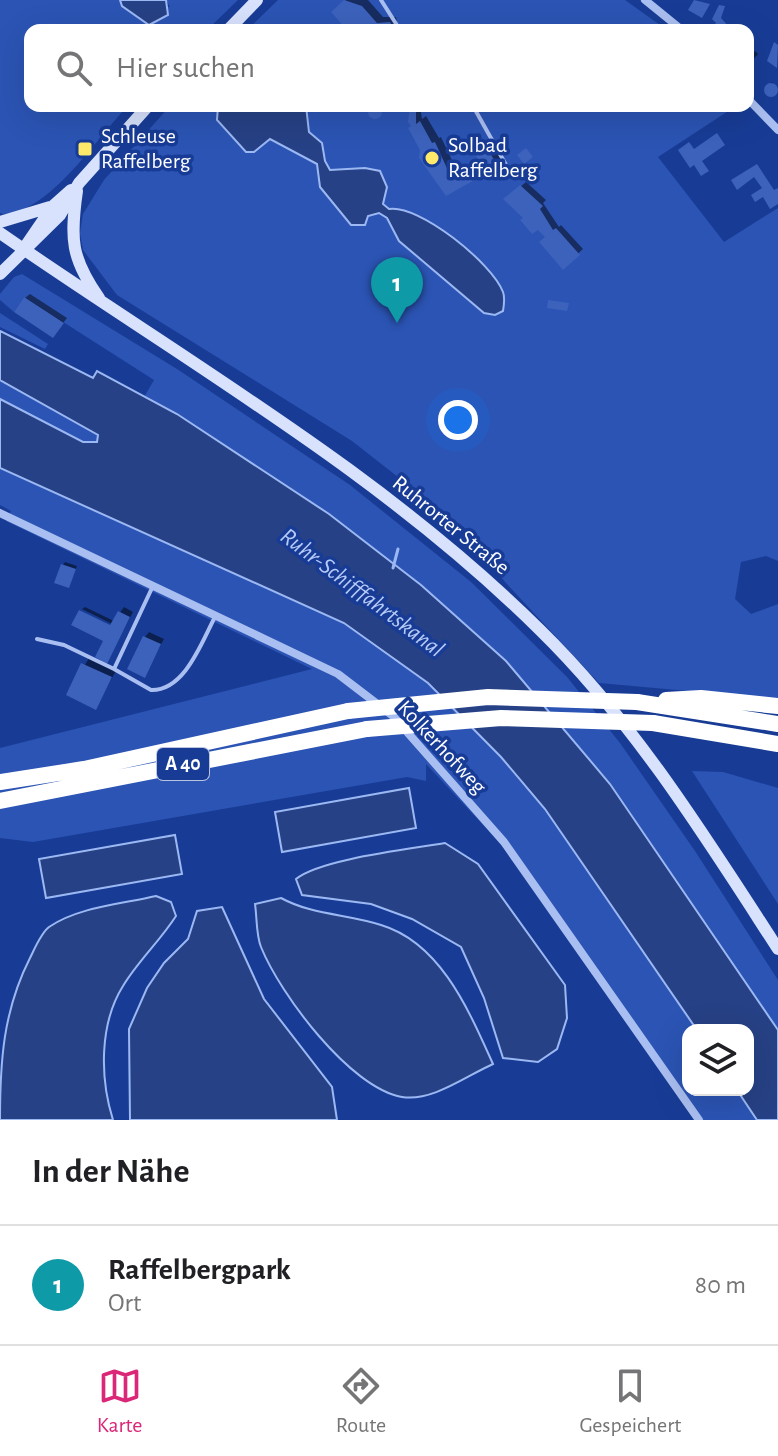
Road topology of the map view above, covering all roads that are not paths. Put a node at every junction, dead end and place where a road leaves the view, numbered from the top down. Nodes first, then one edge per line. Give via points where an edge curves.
1 (257, 0) edge
2 (381, 0) edge
3 (645, 0) edge
4 (234, 24) edge
5 (396, 24) edge
6 (675, 24) edge
7 (754, 105) edge
8 (143, 112) edge
9 (476, 112) edge
10 (778, 130) edge
11 (510, 172) dead end
12 (79, 183) junction
13 (53, 206) junction
14 (0, 222) edge
15 (0, 233) edge
16 (24, 249) junction
17 (0, 274) edge
18 (103, 304) junction
19 (0, 513) edge
20 (153, 586) junction
21 (216, 616) junction
22 (37, 639) dead end
23 (114, 669) junction
24 (637, 702) junction
25 (778, 706) edge
26 (778, 724) edge
27 (778, 744) edge
28 (0, 782) edge
29 (0, 801) edge
30 (778, 949) edge
31 (699, 1120) edge

1 - 4 main road
2 - 5 lane
3 - 6 street
7 - 10 street
8 - 12 main road
9 - 11 lane
12 - 13 main road
12 - 16 main road via 60,215
12 - 18 main road via 71,233 74,249
13 - 14 main road
13 - 16 main road
15 - 16 main road, Ruhrorter Straße
16 - 17 main road
16 - 18 main road, Ruhrorter Straße
18 - 30 main road, Ruhrorter Straße via 385,496 513,603 619,718
19 - 20 street, Kolkerhofweg
20 - 21 street, Kolkerhofweg
20 - 23 lane
21 - 23 lane via 171,685 151,690
21 - 31 street, Kolkerhofweg via 338,674 393,716 504,842
22 - 23 lane via 64,645
24 - 25 highway via 701,698
24 - 26 highway, A 40
24 - 28 highway, A 40, bridge via 488,697 348,711 84,769
27 - 29 highway, A 40, bridge via 653,723 501,718 367,729

